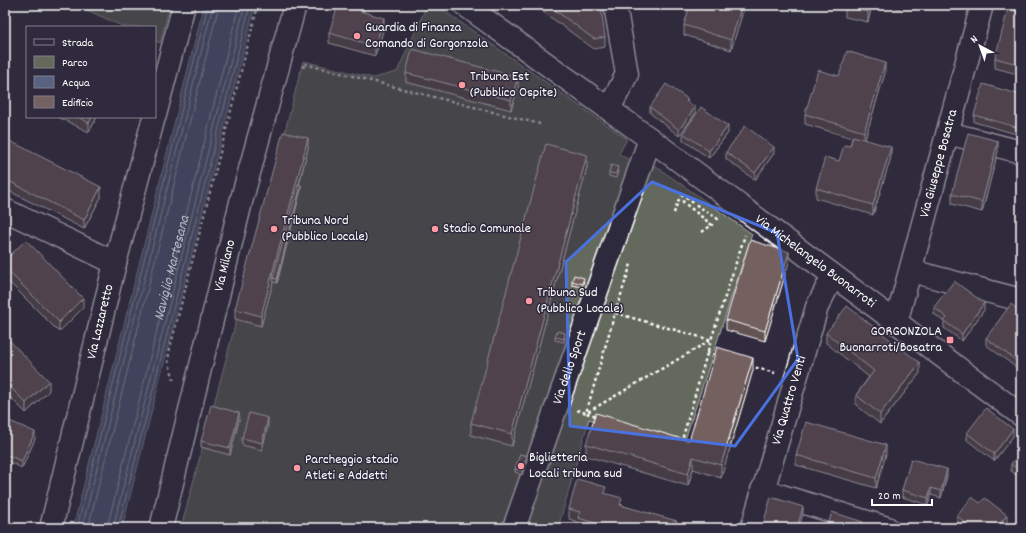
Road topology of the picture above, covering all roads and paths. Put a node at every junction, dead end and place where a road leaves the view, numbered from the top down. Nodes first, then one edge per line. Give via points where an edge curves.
1 (184, 5) edge
2 (258, 5) edge
3 (295, 5) edge
4 (466, 5) edge
5 (615, 5) edge
6 (982, 5) edge
7 (302, 66) dead end
8 (609, 109) junction
9 (156, 112) edge
10 (154, 118) edge
11 (540, 124) dead end
12 (948, 133) junction
13 (650, 139) junction
14 (1021, 152) edge
15 (687, 190) dead end
16 (5, 210) edge
17 (714, 211) dead end
18 (674, 213) dead end
19 (747, 228) dead end
20 (702, 232) dead end
21 (115, 263) junction
22 (911, 271) junction
23 (834, 276) junction
24 (1021, 300) edge
25 (896, 323) junction
26 (711, 340) junction
27 (707, 352) junction
28 (722, 357) edge
29 (745, 364) edge
30 (775, 373) dead end
31 (175, 382) dead end
32 (557, 405) junction
33 (586, 413) junction
34 (1021, 415) edge
35 (762, 490) junction
36 (51, 528) edge
37 (161, 528) edge
38 (514, 528) edge
39 (752, 528) edge
40 (887, 528) edge

1 - 9 street, Via Lazzaretto
2 - 31 path via 170,348 168,360
3 - 37 street, Via Milano via 241,202
4 - 8 street, Via Michelangelo Buonarroti
5 - 8 street via 627,74
6 - 12 street, Via Giuseppe Bosatra
7 - 11 path via 305,64
8 - 13 street, Via Michelangelo Buonarroti
10 - 21 street, Via Lazzaretto
12 - 14 street
12 - 22 street, Via Giuseppe Bosatra
13 - 23 street, Via Michelangelo Buonarroti
13 - 32 street, Via dello Sport
15 - 18 path
16 - 21 street
17 - 20 path via 720,216 718,219 686,198 683,202 712,225
19 - 26 path
21 - 36 street, Via Lazzaretto
22 - 24 street
22 - 25 street, Via Giuseppe Bosatra
23 - 25 street, Via Michelangelo Buonarroti
23 - 35 street, Via Quattro Venti via 817,307
25 - 34 street, Via Michelangelo Buonarroti
26 - 27 path
26 - 33 path
26 - 33 path via 615,313
27 - 28 path
27 - 33 path via 682,440
29 - 30 path
32 - 33 path
32 - 38 street, Via dello Sport
35 - 39 street, Via Quattro Venti
35 - 40 street

